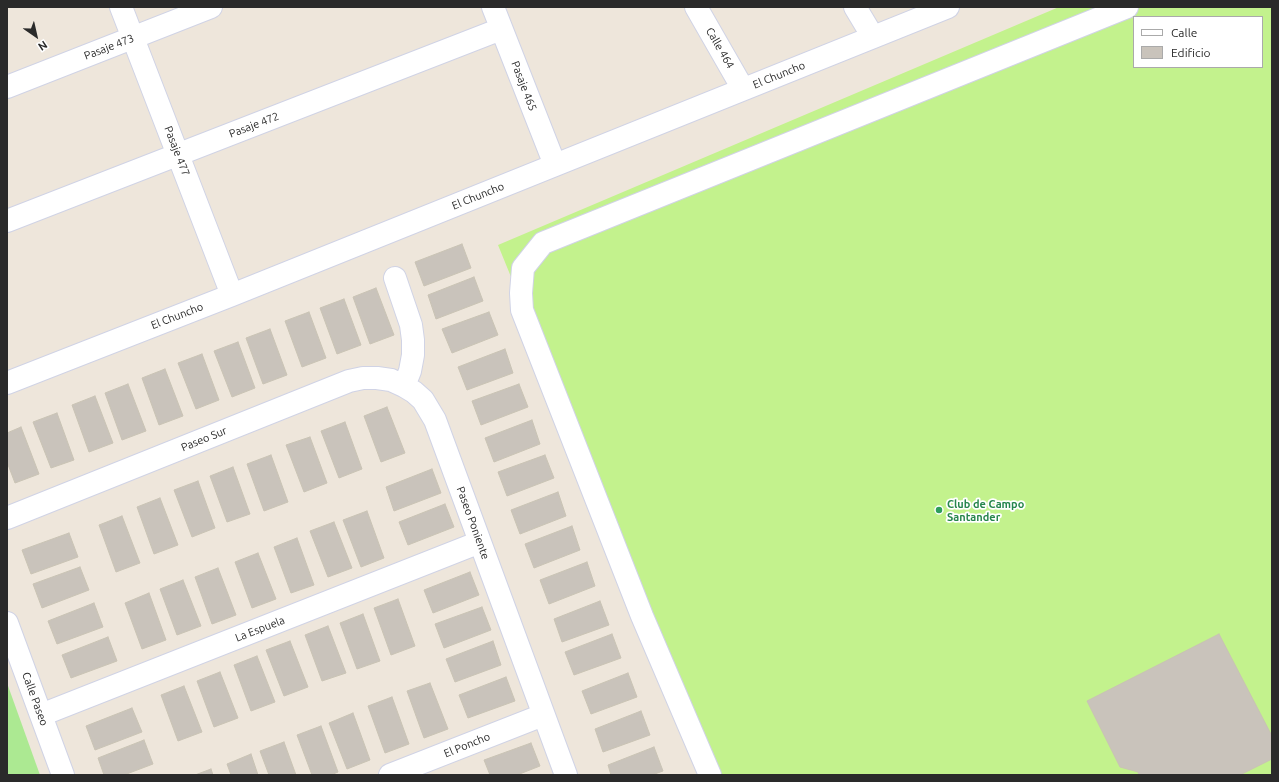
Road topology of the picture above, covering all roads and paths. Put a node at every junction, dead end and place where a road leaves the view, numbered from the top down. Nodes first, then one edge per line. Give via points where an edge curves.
1 (121, 7) edge
2 (211, 7) edge
3 (493, 7) edge
4 (696, 7) edge
5 (855, 7) edge
6 (948, 7) edge
7 (1127, 7) edge
8 (501, 29) junction
9 (872, 37) junction
10 (133, 38) junction
11 (7, 87) edge
12 (744, 89) junction
13 (178, 155) junction
14 (555, 165) junction
15 (7, 221) edge
16 (395, 278) dead end
17 (232, 295) junction
18 (7, 383) edge
19 (404, 386) junction
20 (7, 518) edge
21 (480, 542) junction
22 (7, 624) edge
23 (543, 714) junction
24 (41, 715) junction
25 (63, 775) edge
26 (390, 775) edge
27 (566, 775) edge
28 (710, 775) edge

1 - 10 street, Pasaje 477
2 - 10 street, Pasaje 473
3 - 8 street, Pasaje 465
4 - 12 street, Calle 464
5 - 9 street
6 - 9 street, El Chuncho
7 - 28 street via 543,243 523,268 522,310 642,616
8 - 13 street, Pasaje 472
8 - 14 street, Pasaje 465
9 - 12 street, El Chuncho
10 - 11 street, Pasaje 473
10 - 13 street, Pasaje 477
12 - 14 street, El Chuncho
13 - 15 street, Pasaje 472
13 - 17 street, Pasaje 477
14 - 17 street, El Chuncho
16 - 19 street via 413,340 410,371
17 - 18 street, El Chuncho
19 - 20 street, Paseo Sur via 391,380 377,378 349,381
19 - 21 street, Paseo Poniente via 423,400 436,420
21 - 23 street, Paseo Poniente
21 - 24 street, La Espuela
22 - 24 street, Calle Paseo
23 - 26 street, El Poncho
23 - 27 street, Paseo Poniente
24 - 25 street, Calle Paseo

